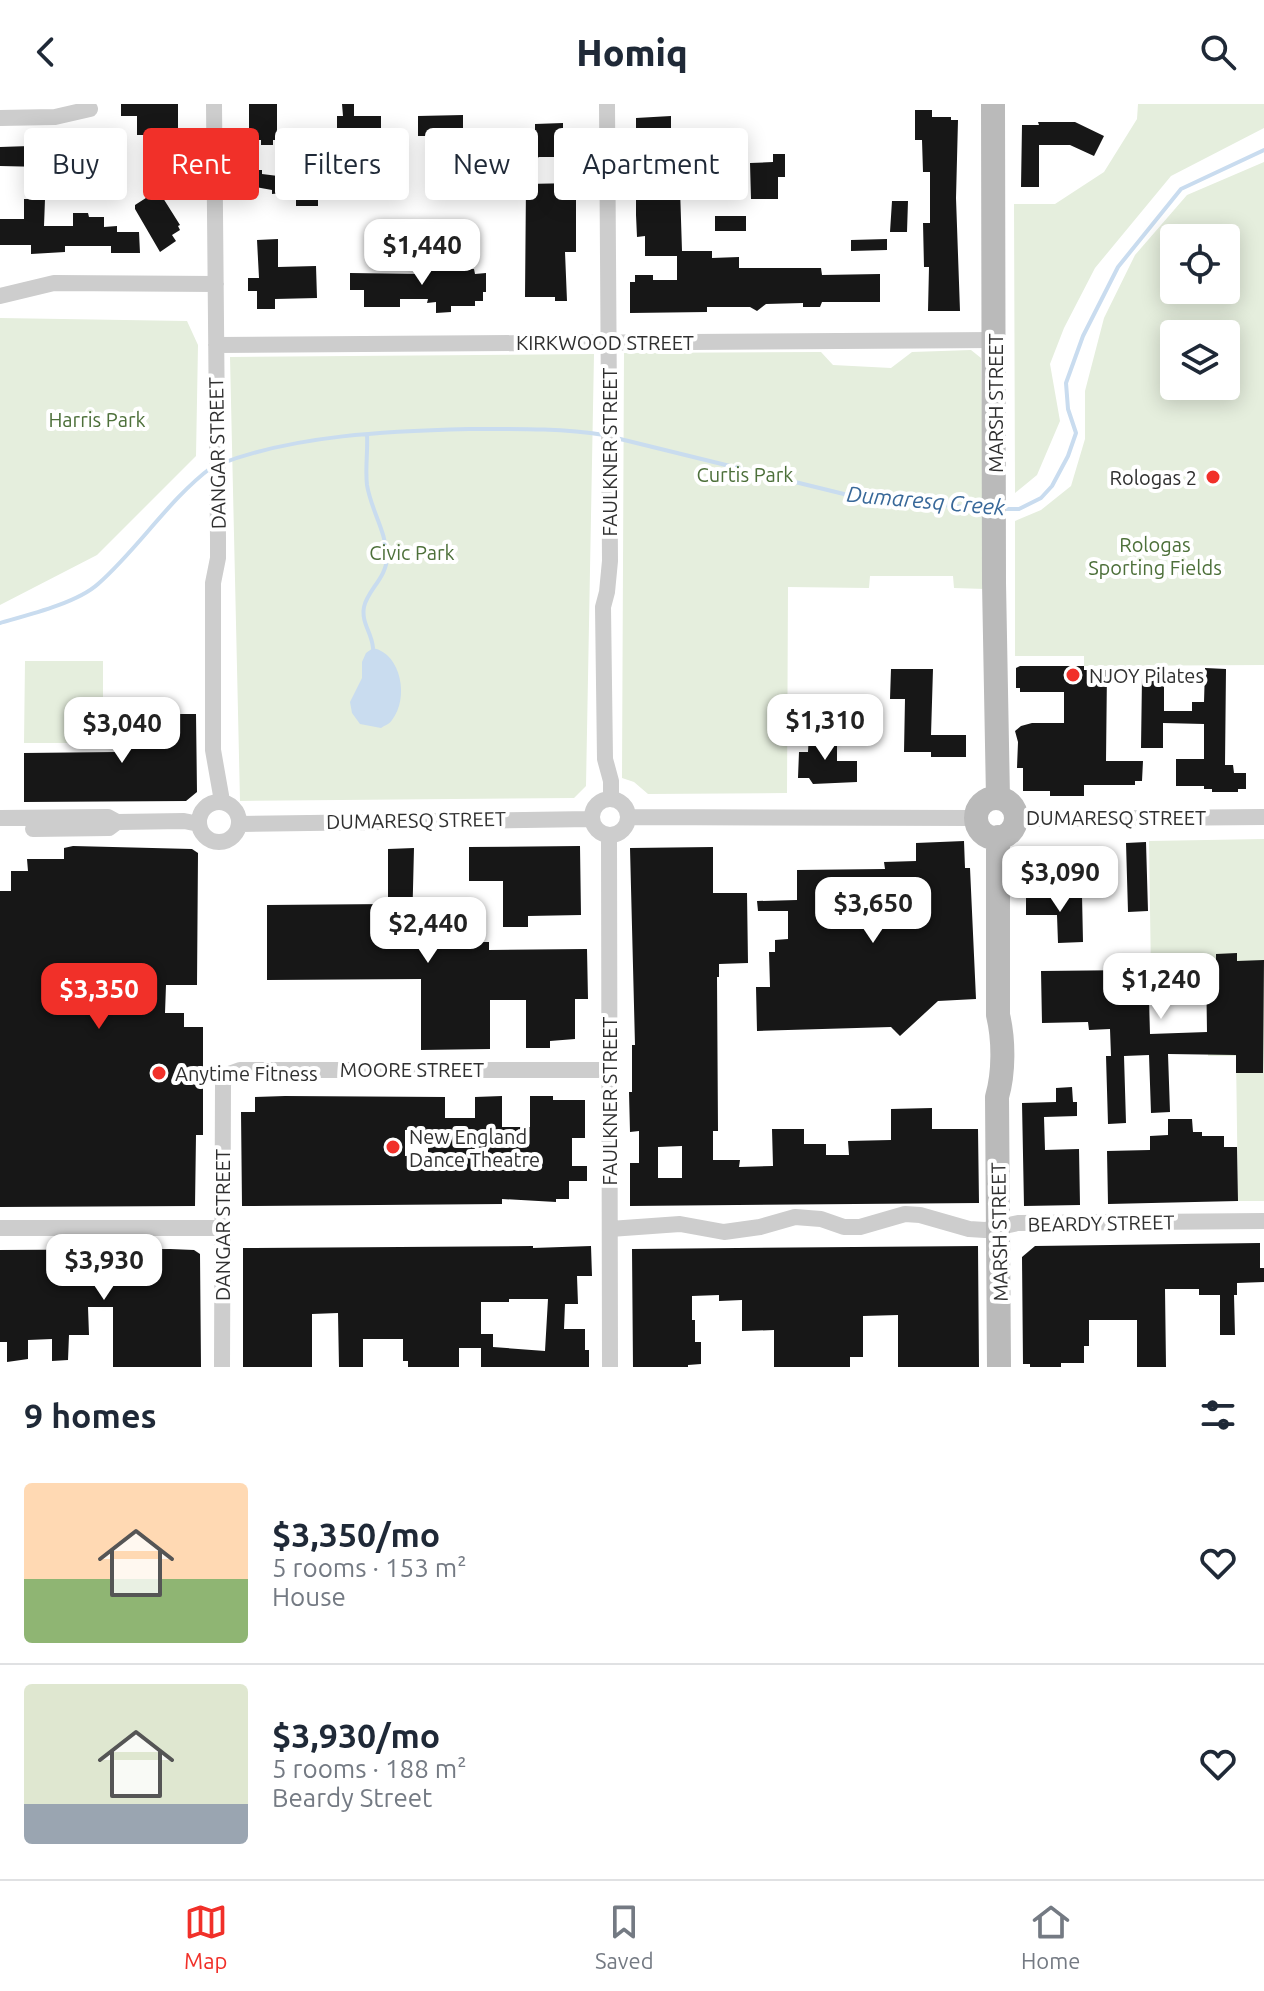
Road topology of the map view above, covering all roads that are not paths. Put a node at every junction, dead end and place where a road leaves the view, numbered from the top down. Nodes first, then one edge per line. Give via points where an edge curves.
1 (214, 104) edge
2 (607, 104) edge
3 (993, 104) edge
4 (90, 109) dead end
5 (0, 118) edge
6 (216, 284) junction
7 (0, 296) edge
8 (995, 340) junction
9 (609, 343) junction
10 (216, 345) junction
11 (998, 798) junction
12 (611, 799) junction
13 (222, 801) junction
14 (1016, 816) junction
15 (629, 817) junction
16 (1264, 817) edge
17 (0, 818) edge
18 (976, 818) junction
19 (591, 819) junction
20 (117, 822) junction
21 (199, 824) junction
22 (240, 824) junction
23 (0, 829) edge
24 (609, 836) junction
25 (998, 837) junction
26 (608, 1070) junction
27 (223, 1083) joint
28 (1264, 1221) edge
29 (999, 1227) junction
30 (0, 1228) edge
31 (222, 1228) junction
32 (610, 1229) junction
33 (222, 1367) edge
34 (610, 1367) edge
35 (999, 1367) edge

1 - 6 street, DANGAR STREET
2 - 9 street, FAULKNER STREET
3 - 8 main road, MARSH STREET
4 - 5 street via 55,117
6 - 7 street via 54,283
6 - 10 street, DANGAR STREET
8 - 9 street, KIRKWOOD STREET
8 - 11 main road, MARSH STREET
9 - 10 street, KIRKWOOD STREET
9 - 12 street, FAULKNER STREET via 610,561 603,607 605,759
10 - 13 street, DANGAR STREET via 213,750
11 - 14 main road via 1012,806
11 - 18 main road via 981,806
12 - 15 street via 624,804
12 - 19 street via 597,804
13 - 21 street via 205,807
13 - 22 street via 236,809
14 - 16 street, DUMARESQ STREET
14 - 25 main road via 1009,832
15 - 18 street
15 - 24 street via 624,831
17 - 20 street via 108,817
18 - 25 main road via 983,833
19 - 22 street, DUMARESQ STREET
19 - 24 street via 596,830
20 - 21 street
20 - 23 street via 109,828
21 - 22 street via 206,836 219,842 233,837
24 - 26 street, FAULKNER STREET
25 - 29 main road, MARSH STREET
26 - 27 street, MOORE STREET via 240,1070
26 - 32 street, FAULKNER STREET
27 - 31 street, DANGAR STREET
28 - 29 street, BEARDY STREET
29 - 32 street, BEARDY STREET via 969,1229 905,1214 860,1227 795,1217 724,1232 680,1224
29 - 35 main road, MARSH STREET
30 - 31 street
31 - 33 street, DANGAR STREET
32 - 34 street, FAULKNER STREET

